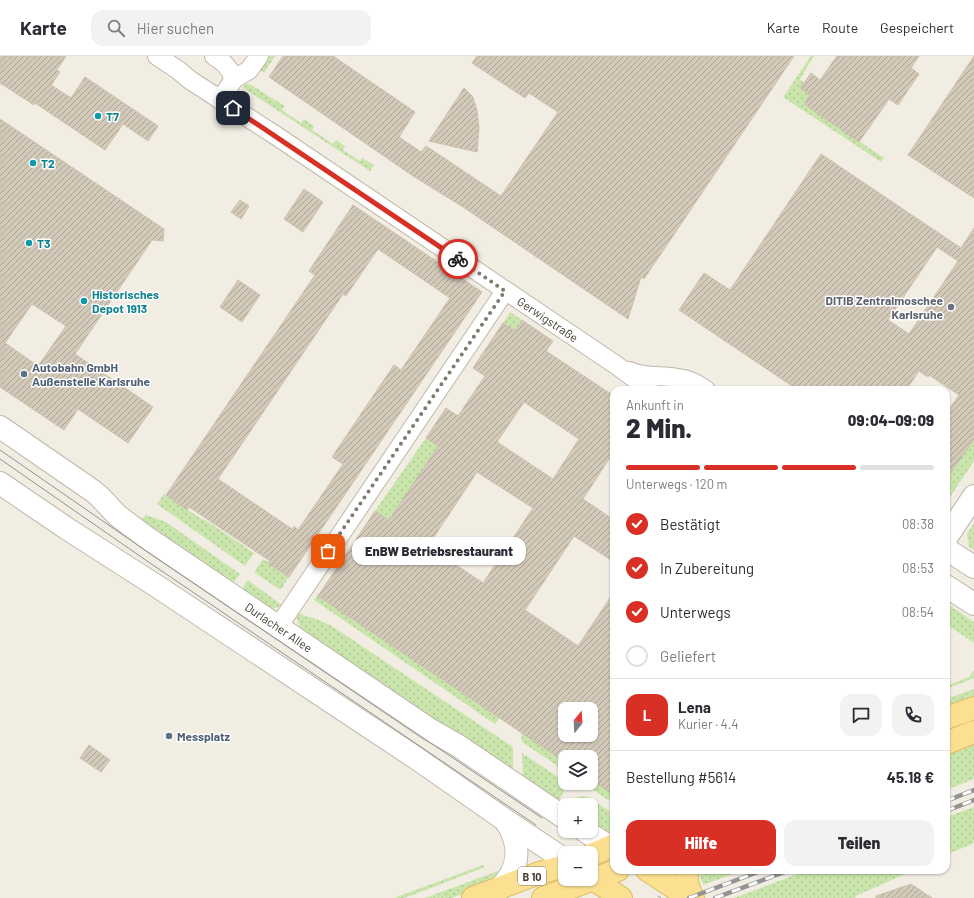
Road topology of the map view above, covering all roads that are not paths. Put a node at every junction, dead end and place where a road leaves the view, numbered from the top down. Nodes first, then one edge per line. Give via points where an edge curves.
1 (157, 56) edge
2 (214, 56) edge
3 (259, 56) edge
4 (234, 79) junction
5 (220, 100) junction
6 (505, 291) junction
7 (616, 365) junction
8 (645, 386) edge
9 (700, 386) edge
10 (0, 428) edge
11 (1, 486) edge
12 (974, 496) edge
13 (950, 532) edge
14 (950, 552) edge
15 (974, 567) edge
16 (950, 589) edge
17 (974, 604) edge
18 (278, 627) junction
19 (974, 708) edge
20 (950, 717) edge
21 (974, 732) edge
22 (950, 742) edge
23 (558, 813) edge
24 (505, 820) junction
25 (594, 838) edge
26 (607, 849) edge
27 (558, 855) edge
28 (558, 868) edge
29 (610, 873) edge
30 (653, 874) edge
31 (687, 874) edge
32 (598, 877) edge
33 (598, 882) edge
34 (575, 886) edge
35 (500, 888) junction
36 (473, 898) edge
37 (543, 898) edge
38 (622, 898) edge
39 (692, 898) edge

1 - 5 street, Gerwigstraße
2 - 4 street via 227,66
3 - 4 street via 249,70
4 - 5 street
5 - 6 street, Gerwigstraße
6 - 7 street, Gerwigstraße
6 - 18 street
7 - 8 street, Gerwigstraße
7 - 9 street, Gerwigstraße via 637,374 680,378
10 - 18 street, Durlacher Allee via 93,491 131,526
11 - 24 street via 155,585
12 - 13 street
14 - 15 street
16 - 17 street
18 - 23 street, Durlacher Allee
19 - 20 main road
21 - 22 main road
24 - 27 street
24 - 35 street via 514,835 517,852 514,868
25 - 26 street
28 - 35 main road, B 10
29 - 32 main road
30 - 39 main road
31 - 39 main road
33 - 38 main road
34 - 37 main road, B 10
35 - 36 main road, B 10

